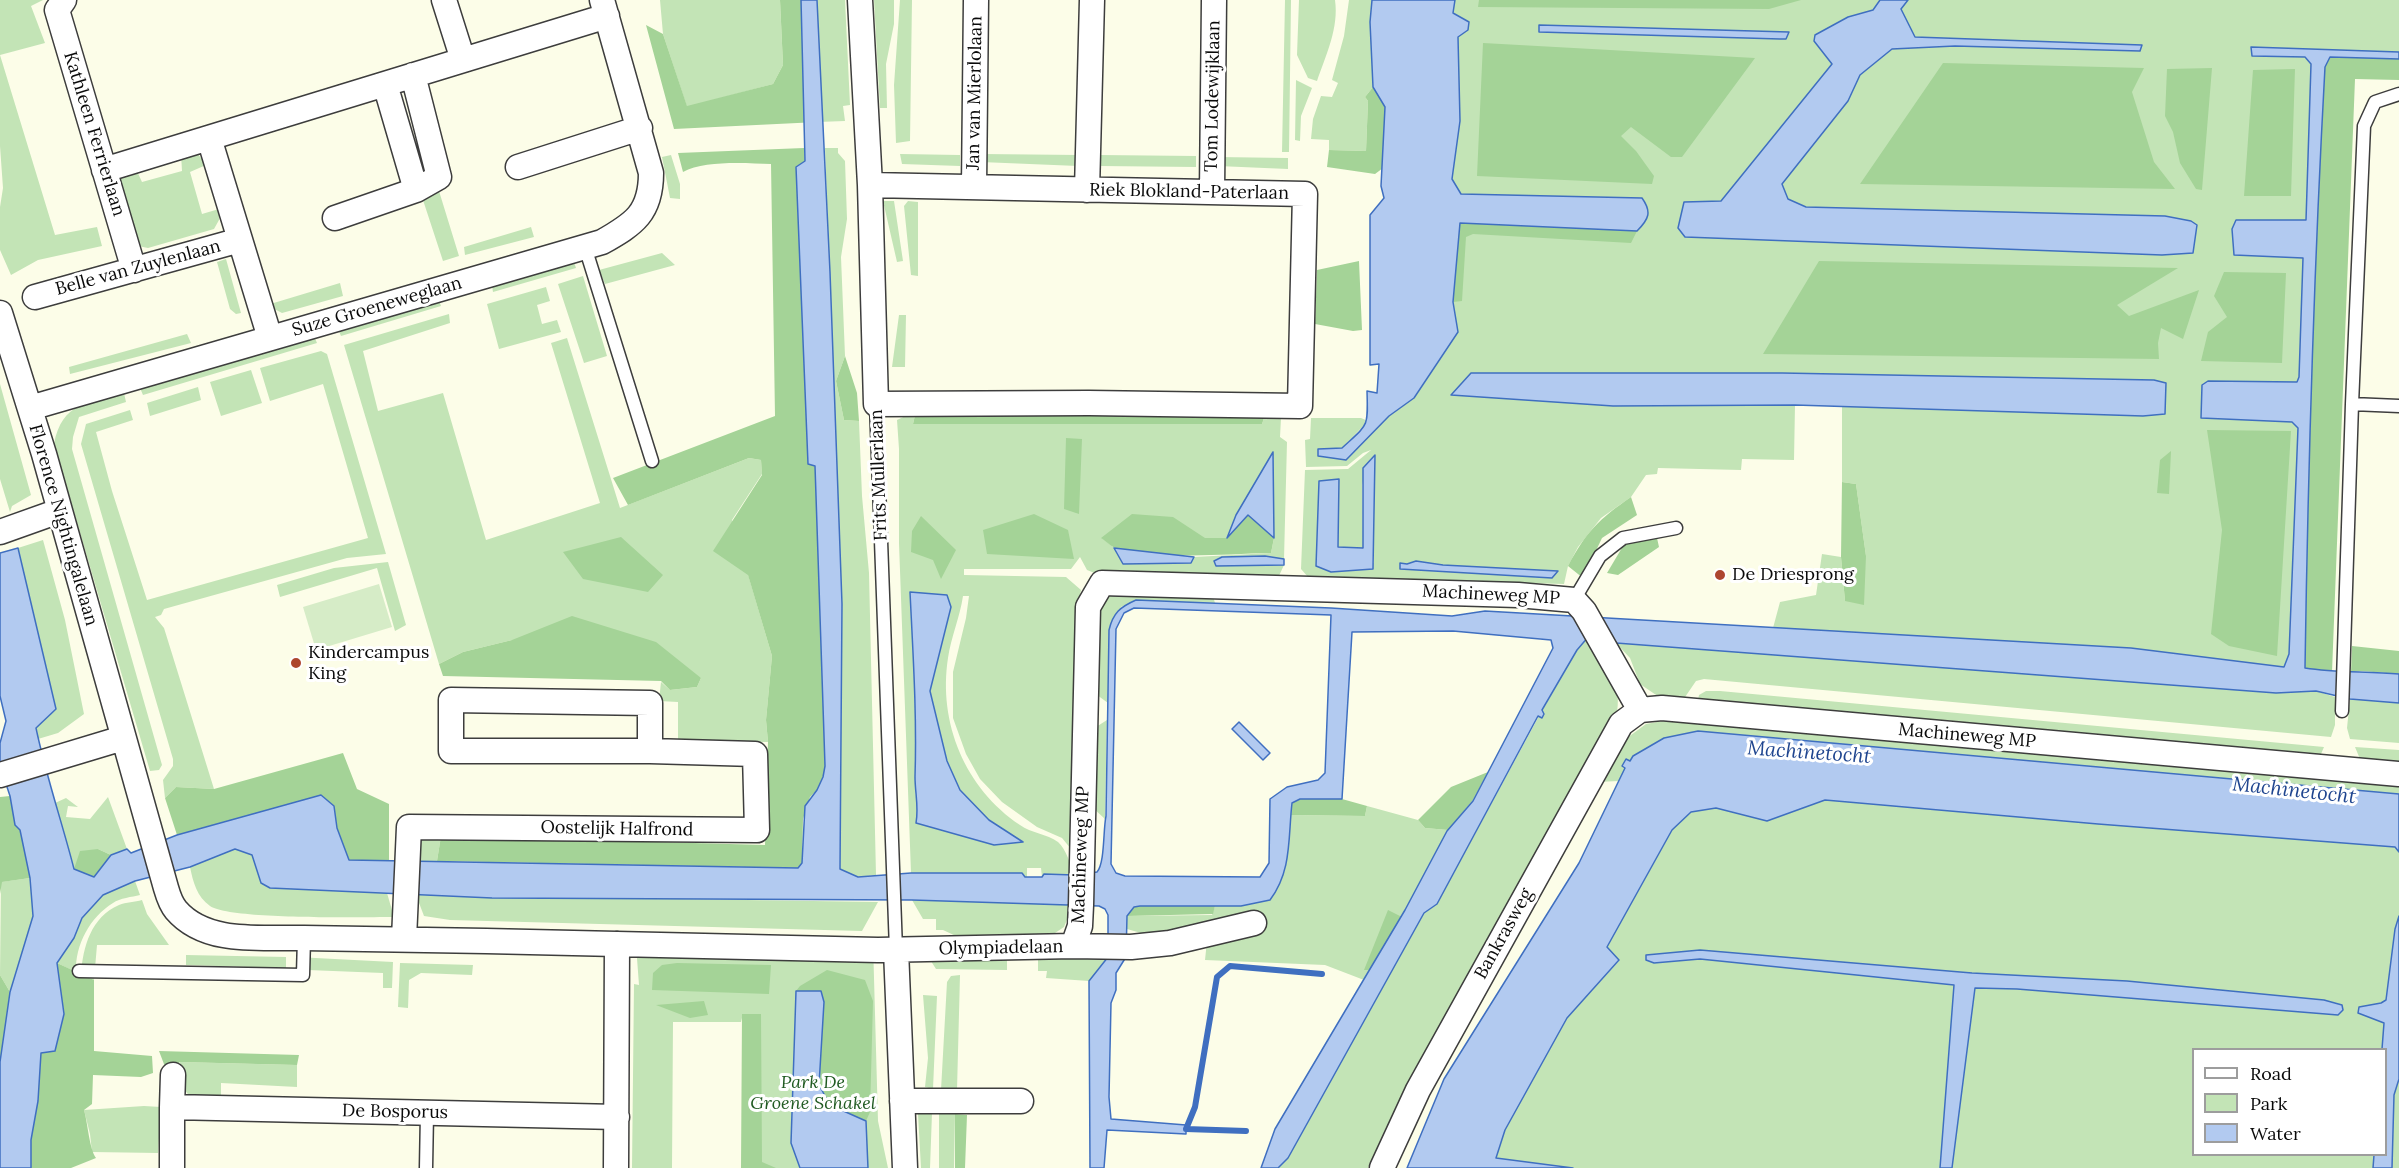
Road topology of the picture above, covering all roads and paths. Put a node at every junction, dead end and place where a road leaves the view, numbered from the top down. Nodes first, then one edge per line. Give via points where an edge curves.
1 (64, 0) edge
2 (444, 0) edge
3 (860, 0) edge
4 (976, 0) edge
5 (1092, 0) edge
6 (1214, 0) edge
7 (605, 8) edge
8 (463, 60) junction
9 (413, 75) junction
10 (385, 84) junction
11 (2399, 94) edge
12 (641, 133) junction
13 (209, 138) junction
14 (518, 167) dead end
15 (104, 170) junction
16 (870, 185) junction
17 (974, 187) junction
18 (416, 190) junction
19 (1087, 190) junction
20 (1212, 191) junction
21 (335, 218) dead end
22 (240, 240) junction
23 (585, 246) junction
24 (134, 270) junction
25 (35, 297) dead end
26 (0, 313) edge
27 (270, 338) junction
28 (876, 404) junction
29 (2352, 404) junction
30 (2399, 406) edge
31 (30, 408) junction
32 (652, 461) dead end
33 (59, 511) junction
34 (1676, 528) dead end
35 (0, 532) edge
36 (1579, 605) junction
37 (1640, 710) junction
38 (2342, 711) dead end
39 (123, 738) junction
40 (650, 751) junction
41 (2399, 774) edge
42 (0, 775) edge
43 (1254, 923) dead end
44 (304, 938) junction
45 (404, 939) junction
46 (617, 944) junction
47 (1073, 946) junction
48 (896, 950) junction
49 (79, 971) dead end
50 (173, 1075) dead end
51 (902, 1101) junction
52 (1021, 1101) dead end
53 (172, 1107) junction
54 (427, 1113) junction
55 (617, 1118) junction
56 (172, 1168) edge
57 (426, 1168) edge
58 (616, 1168) edge
59 (905, 1168) edge
60 (1382, 1168) edge

1 - 15 street, Kathleen Ferrierlaan via 57,10
2 - 8 street
3 - 16 street, Frits Mullerlaan
4 - 17 street, Jan van Mierlolaan
5 - 19 street
6 - 20 street, Tom Lodewijklaan
7 - 8 street
7 - 12 street, Suze Groeneweglaan
8 - 9 street
9 - 10 street
9 - 18 street via 439,177
10 - 13 street
10 - 18 street
11 - 29 lane via 2375,102 2364,126
12 - 14 street
12 - 23 street, Suze Groeneweglaan via 651,173 651,190 643,212 629,227 602,242
13 - 15 street
13 - 22 street, Belle van Zuylenlaan
15 - 24 street, Kathleen Ferrierlaan
16 - 17 street, Riek Blokland-Paterlaan
16 - 28 street, Frits Mullerlaan
17 - 19 street, Riek Blokland-Paterlaan
18 - 21 street
19 - 20 street, Riek Blokland-Paterlaan
20 - 28 street, Riek Blokland-Paterlaan via 1305,194 1300,406
22 - 24 street, Belle van Zuylenlaan
22 - 27 street, Belle van Zuylenlaan
23 - 27 street, Suze Groeneweglaan
23 - 32 lane
24 - 25 street, Belle van Zuylenlaan
26 - 31 street, Florence Nightingalelaan
27 - 31 street, Suze Groeneweglaan
28 - 48 lane, Frits Mullerlaan
29 - 30 lane
29 - 38 lane
31 - 33 street, Florence Nightingalelaan
33 - 35 street
33 - 39 street, Florence Nightingalelaan
34 - 36 lane via 1623,538 1600,556
36 - 37 street, Machineweg MP
36 - 47 street, Machineweg MP via 1558,597 1507,594 1102,583 1088,606 1083,874 1080,926
37 - 41 street, Machineweg MP via 1662,708
37 - 60 street, Bankrasweg via 1620,724 1418,1090
39 - 42 street
39 - 44 street via 150,839 174,908 205,932
40 - 40 street, Oostelijk Halfrond via 451,751 451,700 650,703
40 - 45 street, Oostelijk Halfrond via 755,754 757,830 409,826
43 - 47 street, Olympiadelaan via 1170,943
44 - 45 street
44 - 49 lane via 303,975
45 - 46 street
46 - 48 street
46 - 55 street
47 - 48 street, Olympiadelaan
48 - 51 street
50 - 53 street
51 - 52 street
51 - 59 street
53 - 54 street, De Bosporus
53 - 56 street
54 - 55 street, De Bosporus
54 - 57 lane
55 - 58 street

